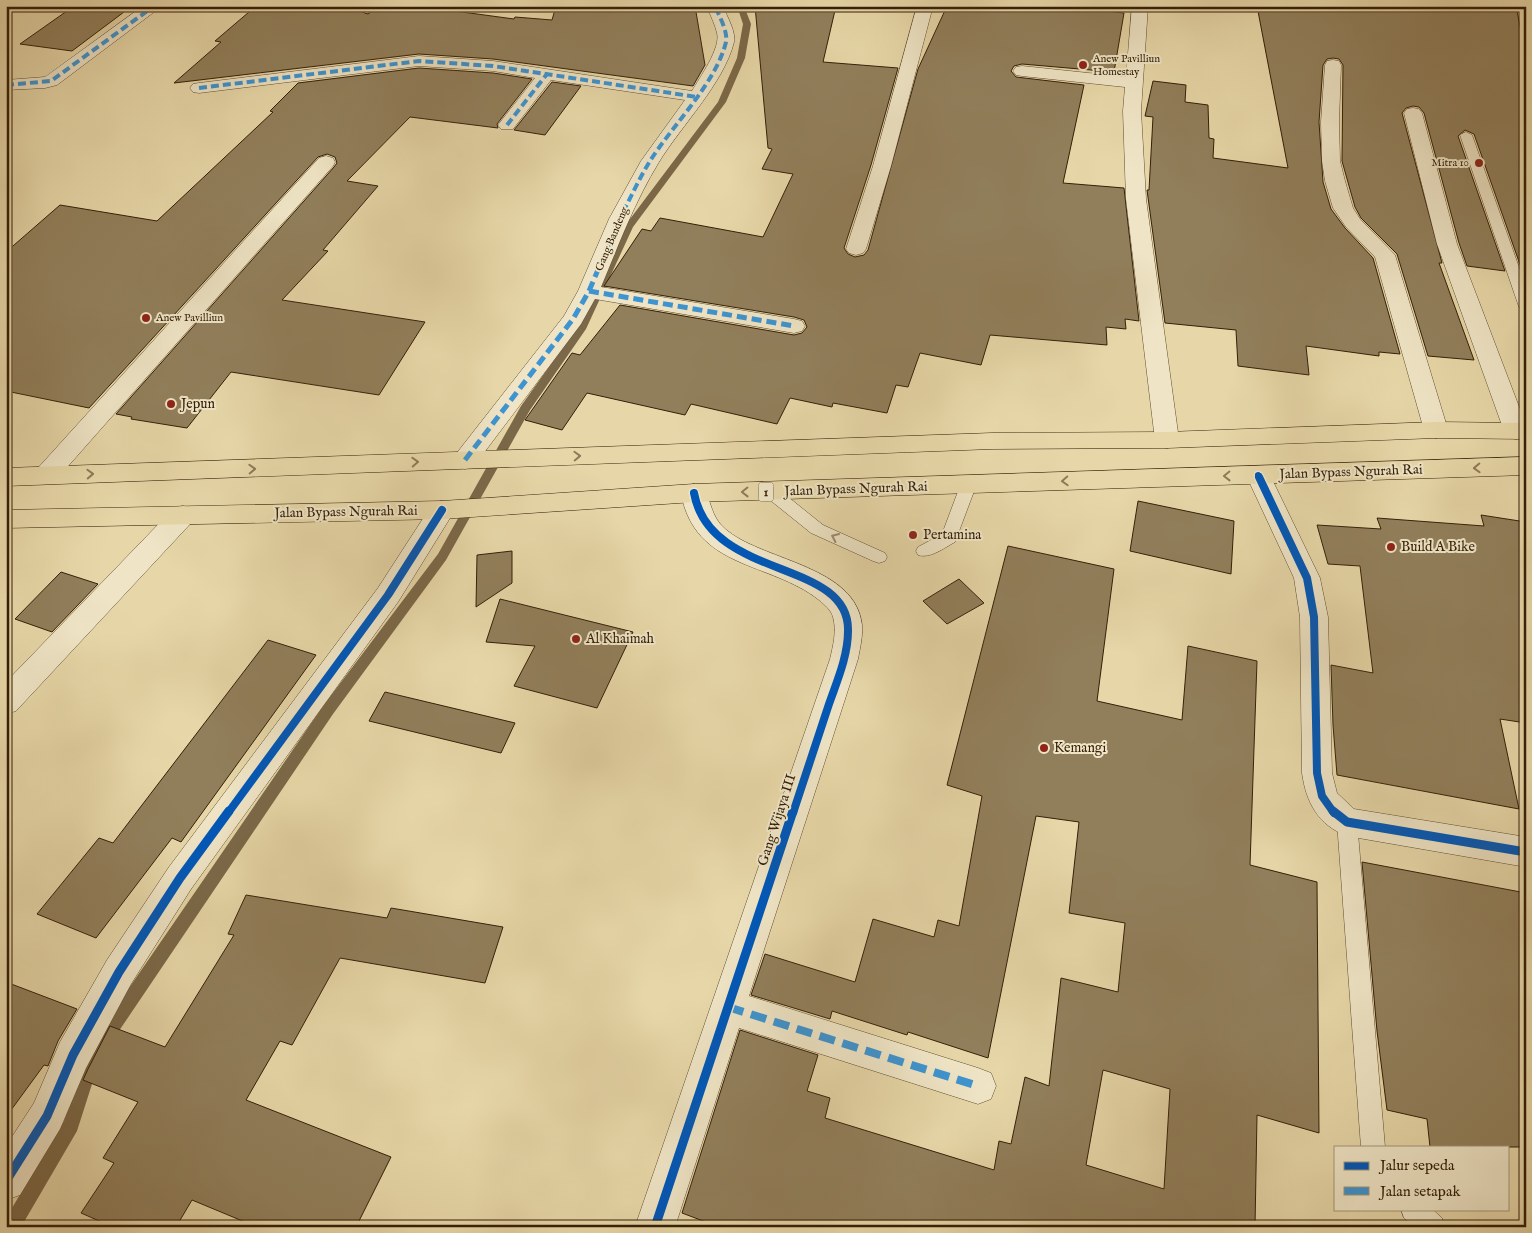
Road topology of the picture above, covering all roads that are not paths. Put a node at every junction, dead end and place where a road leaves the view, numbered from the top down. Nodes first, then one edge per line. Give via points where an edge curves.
1 (154, 6) edge
2 (716, 6) edge
3 (925, 6) edge
4 (1140, 6) edge
5 (1333, 65) dead end
6 (1022, 71) dead end
7 (547, 74) junction
8 (1134, 83) junction
9 (6, 85) edge
10 (199, 88) dead end
11 (697, 97) junction
12 (1413, 113) dead end
13 (507, 125) dead end
14 (1466, 135) dead end
15 (326, 162) dead end
16 (856, 249) dead end
17 (589, 291) junction
18 (1526, 307) edge
19 (794, 326) dead end
20 (1436, 430) junction
21 (1521, 431) edge
22 (1167, 440) junction
23 (465, 460) junction
24 (1526, 466) edge
25 (46, 475) junction
26 (1258, 476) junction
27 (6, 477) edge
28 (968, 486) junction
29 (301, 489) junction
30 (771, 492) junction
31 (694, 493) junction
32 (442, 510) junction
33 (183, 515) junction
34 (6, 519) edge
35 (924, 550) dead end
36 (879, 558) dead end
37 (6, 702) edge
38 (1347, 822) junction
39 (1526, 852) edge
40 (728, 1008) junction
41 (978, 1086) dead end
42 (1373, 1146) edge
43 (6, 1182) edge
44 (1414, 1210) edge
45 (655, 1227) edge
46 (1433, 1227) edge

1 - 9 street via 51,81
2 - 11 street, Gang Bandeng via 726,41
3 - 16 street
4 - 8 street
5 - 20 street via 1330,122 1334,180 1343,208 1385,255
6 - 8 street
7 - 10 street via 473,63 418,61
7 - 11 street
7 - 13 street
8 - 22 street via 1136,199
11 - 17 street, Gang Bandeng via 650,161 619,219
12 - 21 street via 1447,244
14 - 18 lane
15 - 25 street
17 - 19 street
17 - 23 street, Gang Bandeng via 573,319
20 - 21 highway, Jalan Bypass Ngurah Rai / 1
20 - 22 highway, Jalan Bypass Ngurah Rai / 1
23 -> 22 highway, Jalan Bypass Ngurah Rai / 1 via 992,441
29 -> 23 highway, Jalan Bypass Ngurah Rai / 1
24 -> 26 highway, Jalan Bypass Ngurah Rai / 1
25 - 27 highway, Jalan Bypass Ngurah Rai / 1
25 -> 29 highway, Jalan Bypass Ngurah Rai / 1
26 -> 28 highway, Jalan Bypass Ngurah Rai / 1
26 - 38 street via 1307,578 1314,617 1320,795 1331,812
28 - 30 highway, Jalan Bypass Ngurah Rai / 1
28 - 35 lane via 949,538
29 - 32 highway, Jalan Bypass Ngurah Rai / 1
29 - 33 highway, Jalan Bypass Ngurah Rai / 1
30 -> 31 highway, Jalan Bypass Ngurah Rai / 1
36 -> 30 lane via 818,529
31 - 32 highway, Jalan Bypass Ngurah Rai / 1
31 - 40 street, Gang Wijaya III via 698,512 715,536 757,560 820,585 839,600 846,613 849,633 844,659
32 - 43 street via 388,595 180,878 119,972 73,1055 47,1116
33 - 34 highway, Jalan Bypass Ngurah Rai / 1
33 - 37 street
38 - 39 street
38 - 42 lane
40 - 41 street
40 - 45 street, Gang Wijaya III
44 - 46 lane

